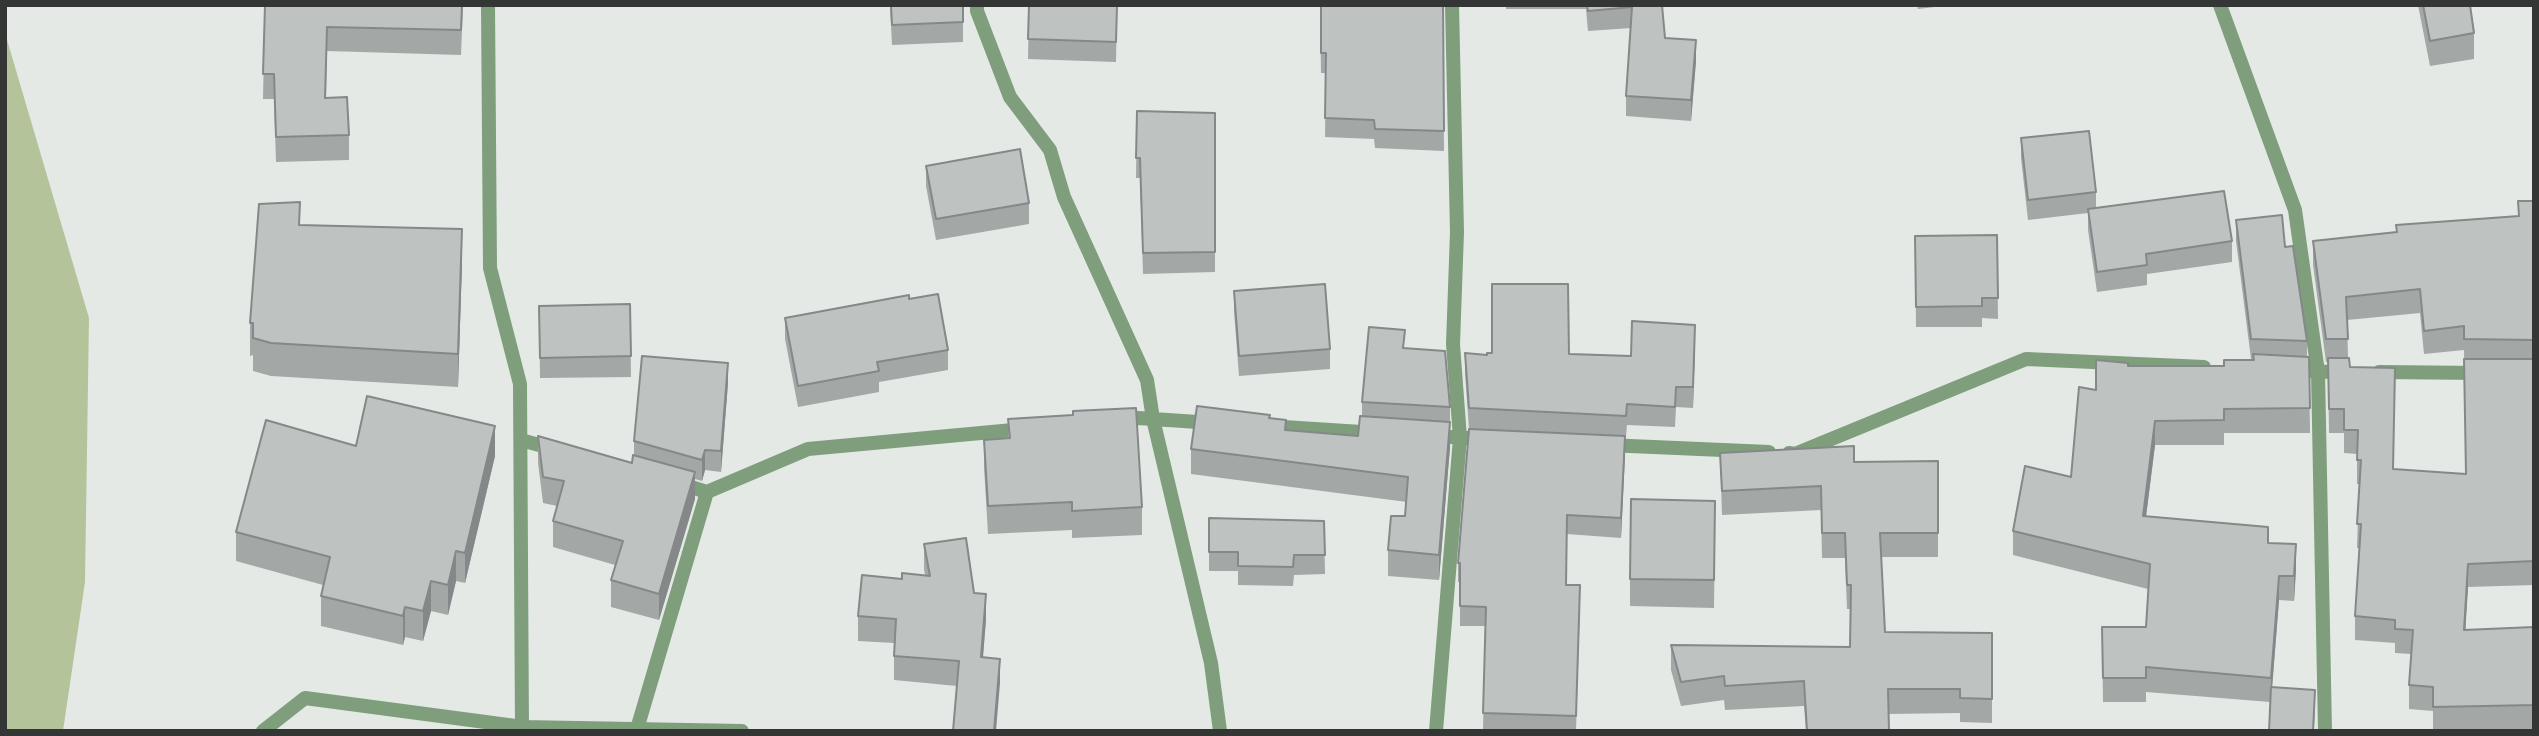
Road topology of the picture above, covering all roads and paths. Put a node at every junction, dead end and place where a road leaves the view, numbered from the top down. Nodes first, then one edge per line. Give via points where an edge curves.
1 (488, 5) edge
2 (977, 5) edge
3 (1452, 5) edge
4 (2220, 5) edge
5 (2221, 368) edge
6 (2277, 370) edge
7 (2318, 372) junction
8 (2493, 373) edge
9 (1153, 419) junction
10 (1097, 422) edge
11 (1223, 423) edge
12 (1250, 425) edge
13 (1042, 427) edge
14 (1390, 433) edge
15 (1418, 435) edge
16 (1460, 438) junction
17 (521, 440) junction
18 (1502, 440) edge
19 (1586, 444) edge
20 (574, 455) edge
21 (667, 481) edge
22 (708, 492) junction
23 (522, 729) edge
24 (637, 729) junction
25 (263, 731) edge
26 (742, 731) edge
27 (1220, 731) edge
28 (1436, 731) edge
29 (2325, 731) edge

1 - 17 street via 490,268 520,384
2 - 9 street via 1010,97 1050,150 1064,197 1147,380
3 - 16 street via 1457,232 1453,344
4 - 7 street via 2295,210
5 - 19 street via 2026,359 1796,454
6 - 7 street
7 - 8 street
7 - 29 street
9 - 10 street
9 - 11 street
9 - 27 street via 1211,663
12 - 14 street
13 - 22 street via 808,449
15 - 16 street
16 - 18 street
16 - 28 street
17 - 20 street
17 - 23 street
21 - 22 street
22 - 24 street
23 - 24 street
23 - 25 street via 305,698
24 - 26 street

